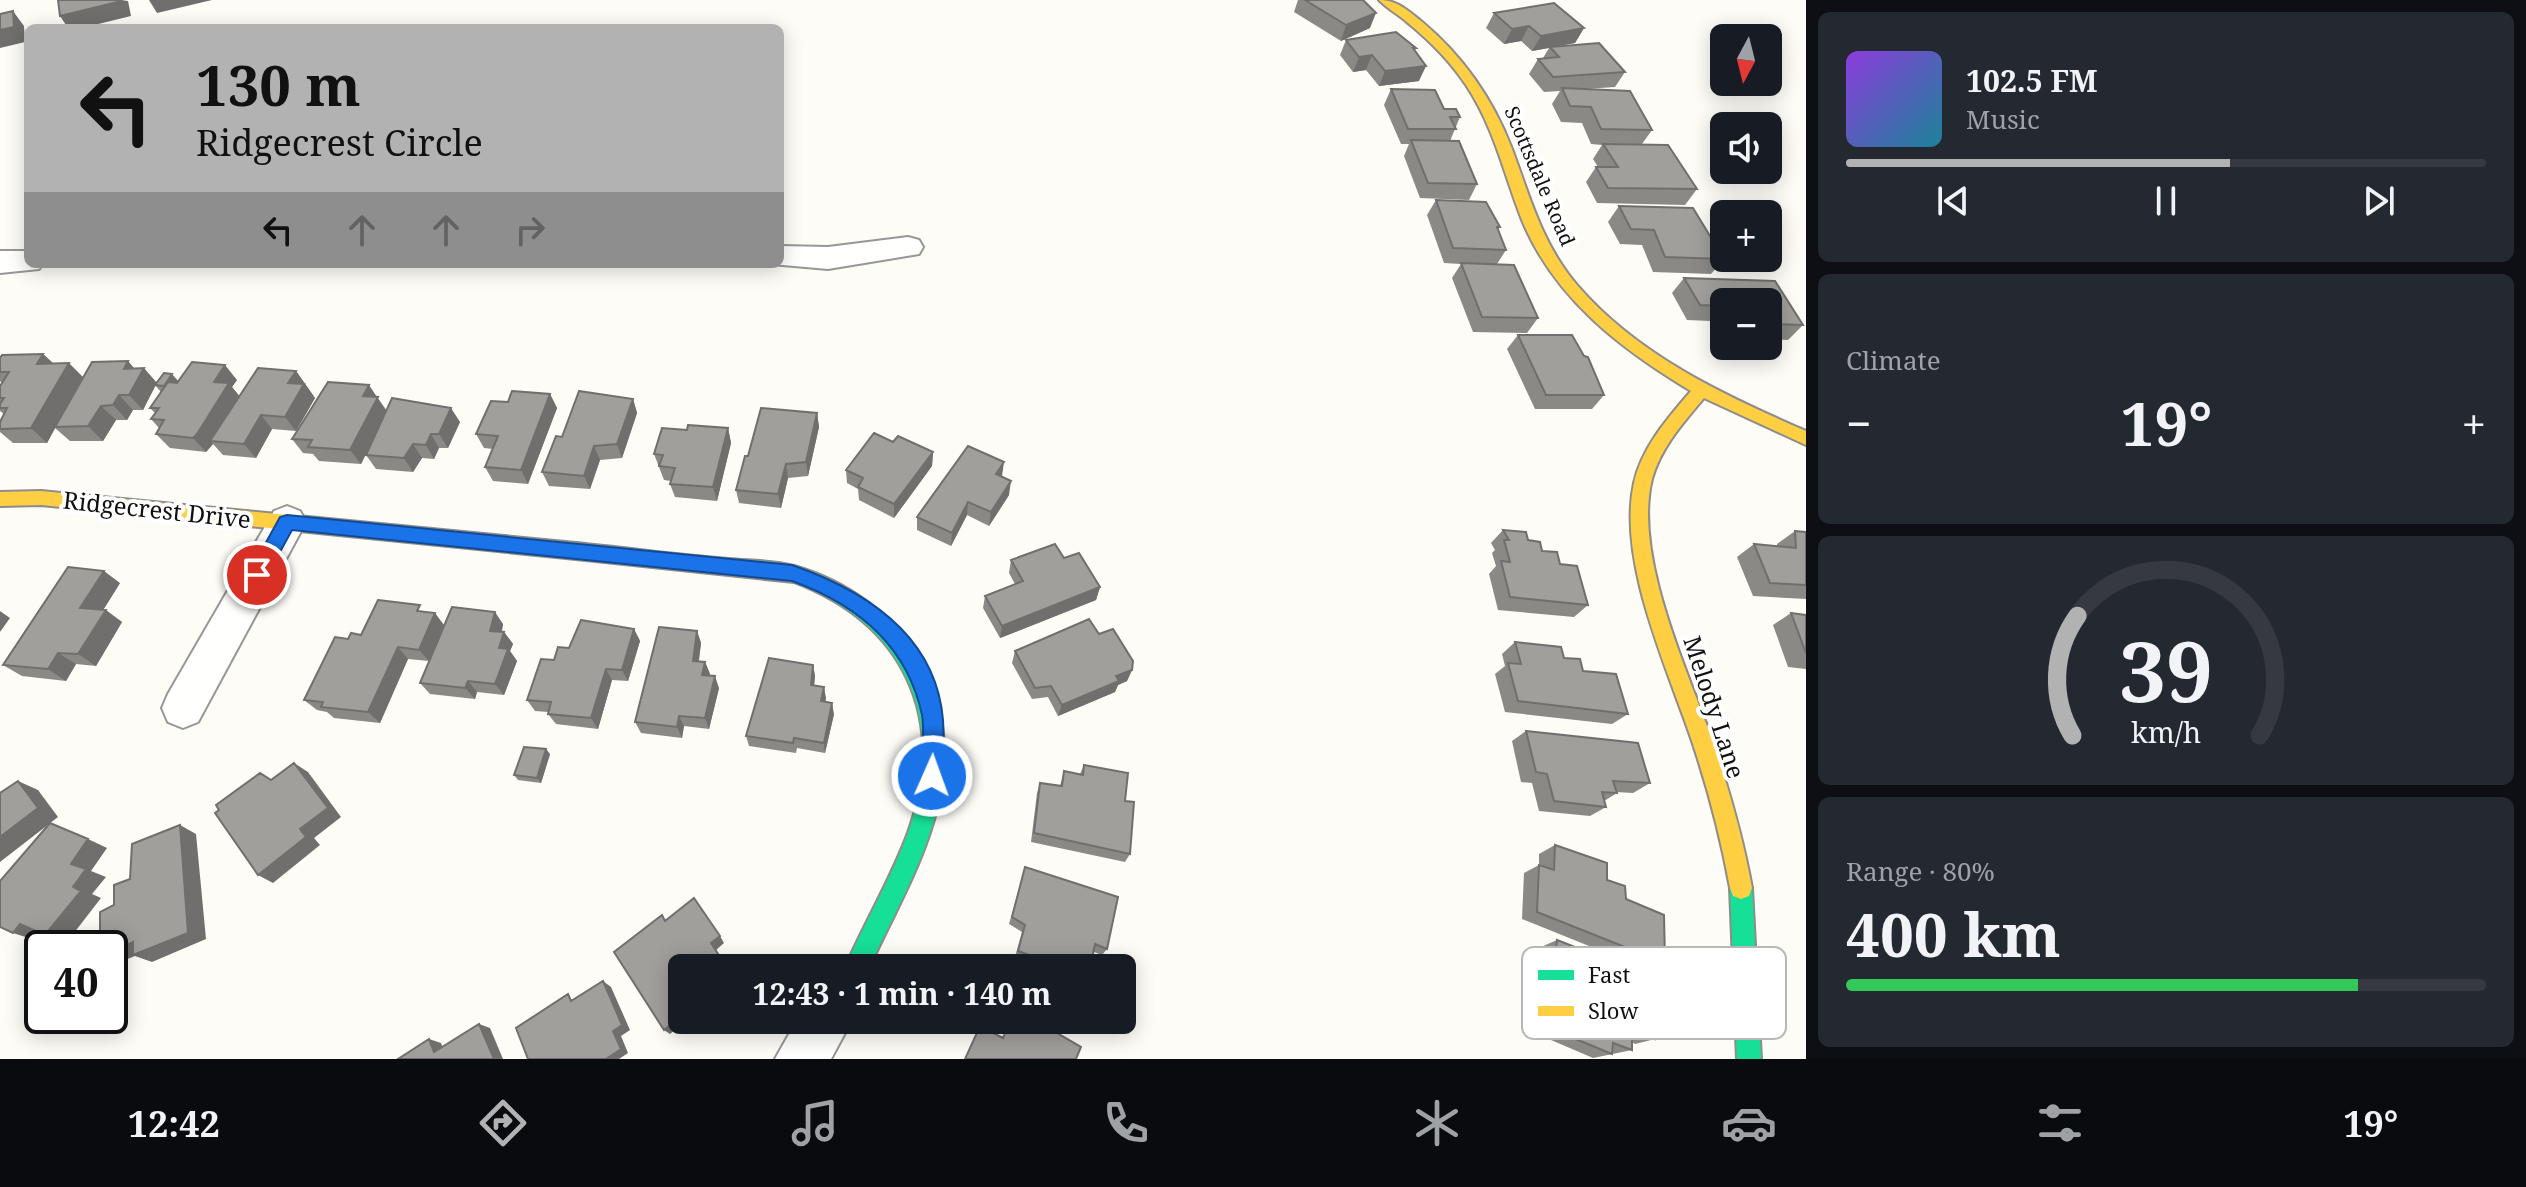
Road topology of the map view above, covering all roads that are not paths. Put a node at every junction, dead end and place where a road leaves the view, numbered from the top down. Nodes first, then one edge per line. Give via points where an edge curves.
1 (1385, 0) edge
2 (908, 247) dead end
3 (784, 256) edge
4 (0, 262) edge
5 (24, 262) edge
6 (1702, 389) junction
7 (1806, 438) edge
8 (0, 499) edge
9 (287, 522) junction
10 (183, 708) dead end
11 (1744, 947) edge
12 (863, 954) edge
13 (818, 1034) edge
14 (1748, 1039) edge
15 (801, 1059) edge
16 (1749, 1059) edge

1 - 6 street, Scottsdale Road via 1429,33 1474,83 1491,113 1531,222 1572,289 1609,326
2 - 3 street via 828,258
4 - 5 street
6 - 7 street, Scottsdale Road
6 - 11 street, Melody Lane via 1657,445 1643,481 1639,523 1645,571 1724,809 1741,885
8 - 9 street, Ridgecrest Drive via 41,498
9 - 10 street
9 - 12 street, Ridgecrest Drive via 792,573 866,607 898,639 921,678 933,718 935,762 926,809
13 - 15 street
14 - 16 street, Melody Lane

